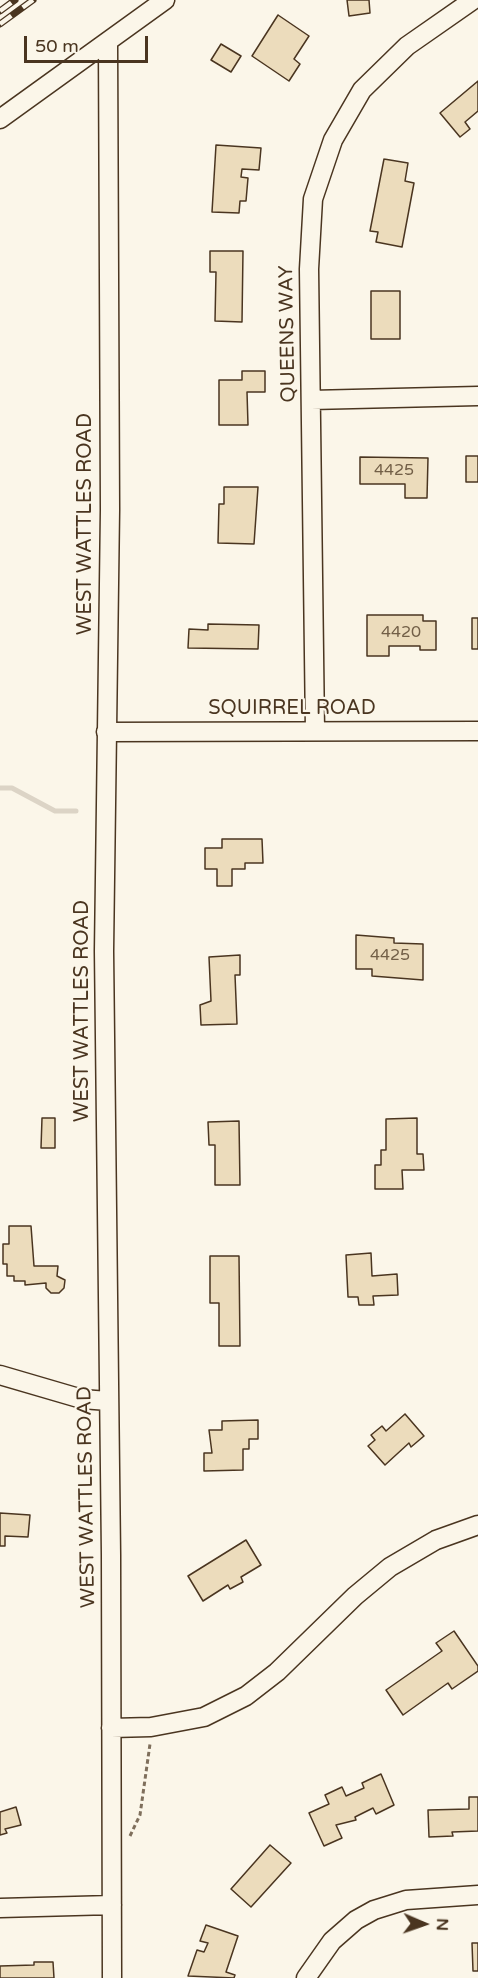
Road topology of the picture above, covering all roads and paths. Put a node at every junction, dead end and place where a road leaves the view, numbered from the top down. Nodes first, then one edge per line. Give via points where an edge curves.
1 (165, 0) edge
2 (473, 0) edge
3 (108, 43) junction
4 (0, 119) edge
5 (478, 396) edge
6 (311, 400) junction
7 (315, 731) junction
8 (478, 731) edge
9 (106, 732) junction
10 (0, 1375) edge
11 (108, 1401) junction
12 (478, 1525) edge
13 (111, 1728) junction
14 (151, 1738) dead end
15 (129, 1839) dead end
16 (478, 1895) edge
17 (112, 1905) junction
18 (0, 1908) edge
19 (111, 1978) edge
20 (306, 1978) edge

1 - 3 street
2 - 6 street, QUEENS WAY via 407,46 379,71 362,90 327,155 311,216
3 - 4 street
3 - 9 street, WEST WATTLES ROAD via 110,510
5 - 6 street
6 - 7 street, QUEENS WAY
7 - 8 street, SQUIRREL ROAD
7 - 9 street, SQUIRREL ROAD
9 - 11 street, WEST WATTLES ROAD
10 - 11 street via 82,1399
11 - 13 street, WEST WATTLES ROAD
12 - 13 street via 436,1540 390,1567 246,1696 204,1717 151,1727
13 - 17 street, WEST WATTLES ROAD
14 - 15 path via 140,1815
16 - 20 street via 425,1897 374,1910 332,1941
17 - 18 street
17 - 19 street, WEST WATTLES ROAD

